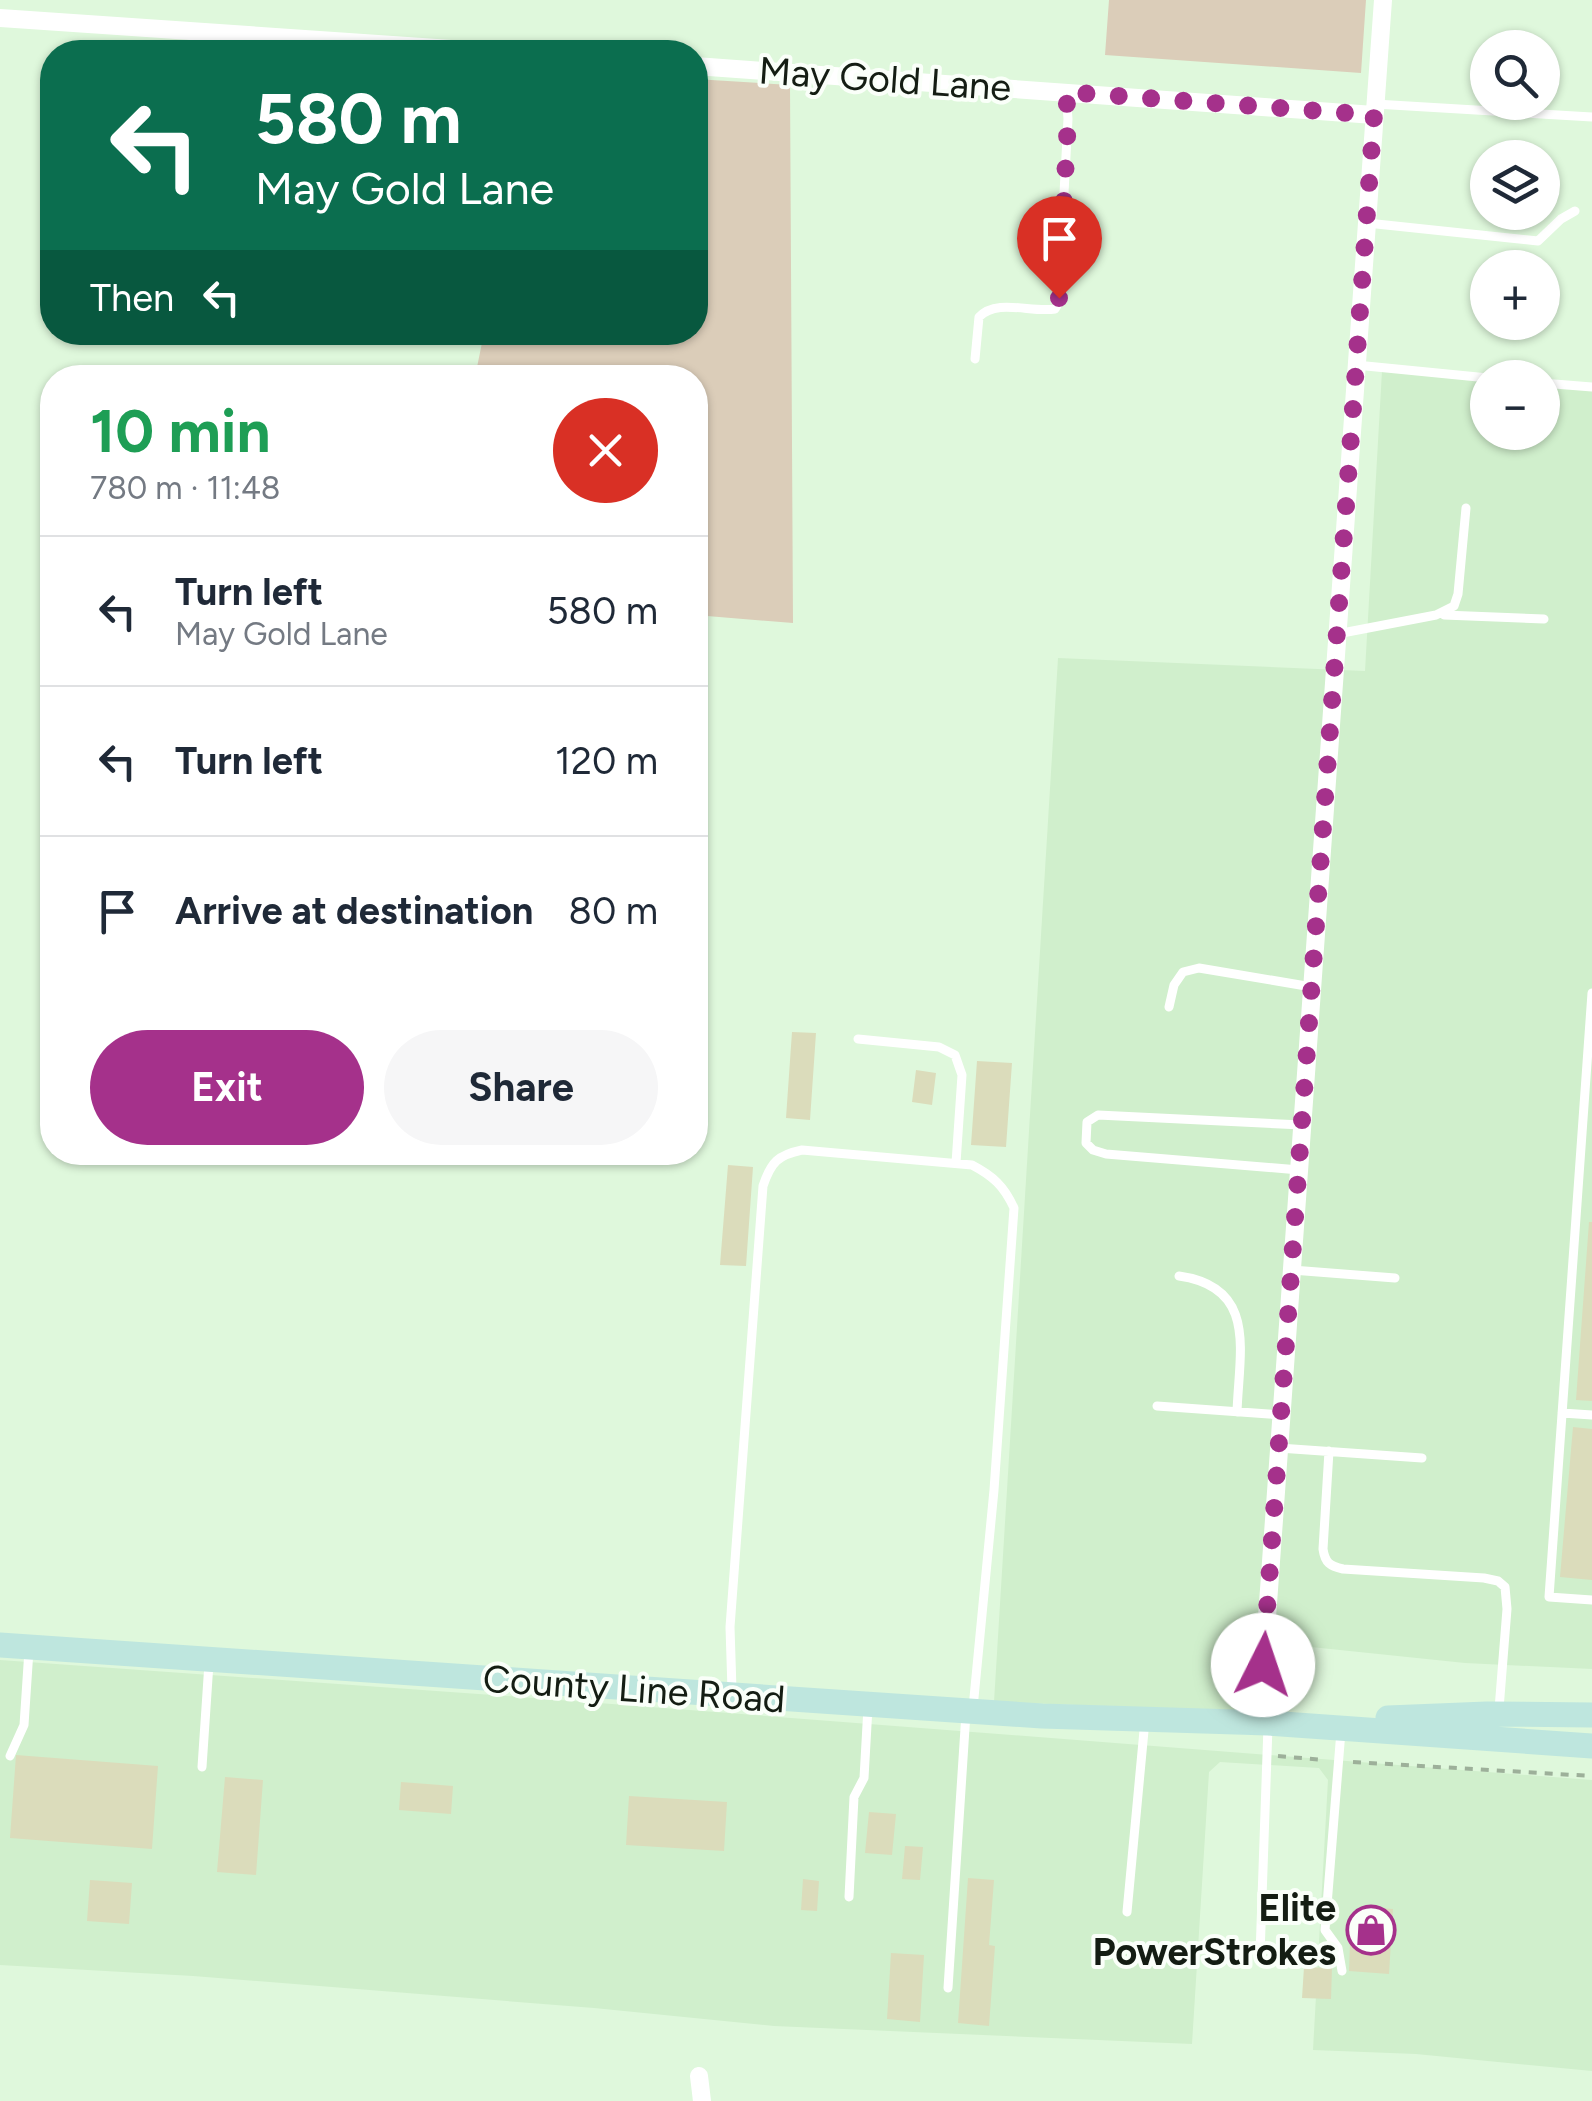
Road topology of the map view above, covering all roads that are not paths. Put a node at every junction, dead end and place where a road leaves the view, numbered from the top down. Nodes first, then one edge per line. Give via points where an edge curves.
1 (1383, 0) edge
2 (0, 18) edge
3 (320, 40) edge
4 (708, 67) edge
5 (1066, 92) junction
6 (1375, 110) junction
7 (1592, 117) edge
8 (1575, 211) dead end
9 (1367, 223) junction
10 (975, 359) dead end
11 (1356, 365) junction
12 (1470, 376) edge
13 (1560, 384) edge
14 (1592, 387) edge
15 (1466, 508) dead end
16 (1436, 615) junction
17 (1544, 620) dead end
18 (1337, 634) junction
19 (1312, 987) junction
20 (1592, 993) edge
21 (1170, 1007) dead end
22 (858, 1040) dead end
23 (1302, 1126) junction
24 (956, 1164) junction
25 (1299, 1170) junction
26 (1577, 1201) junction
27 (1592, 1202) edge
28 (1292, 1270) junction
29 (1180, 1276) dead end
30 (1394, 1278) dead end
31 (1157, 1406) dead end
32 (1237, 1412) junction
33 (1562, 1413) junction
34 (1281, 1415) junction
35 (1592, 1415) edge
36 (1279, 1448) junction
37 (1329, 1451) junction
38 (1422, 1458) dead end
39 (1592, 1600) edge
40 (0, 1645) edge
41 (29, 1647) junction
42 (209, 1660) junction
43 (732, 1695) junction
44 (868, 1704) junction
45 (970, 1710) junction
46 (1499, 1714) junction
47 (1592, 1715) edge
48 (1145, 1717) junction
49 (1268, 1723) junction
50 (1342, 1728) junction
51 (1592, 1746) edge
52 (10, 1756) dead end
53 (202, 1767) dead end
54 (849, 1897) dead end
55 (1127, 1912) dead end
56 (1260, 1955) dead end
57 (1342, 1971) dead end
58 (948, 1988) dead end
59 (699, 2076) dead end
60 (702, 2101) edge

1 - 6 street
2 - 3 street
4 - 5 street, May Gold Lane
5 - 6 street, May Gold Lane
5 - 10 lane via 1056,310 983,311
6 - 7 lane
6 - 9 street
8 - 9 lane via 1538,241
9 - 11 street
11 - 12 lane
11 - 18 street
13 - 14 lane
15 - 16 lane via 1458,594 1454,606
16 - 17 lane
16 - 18 lane
18 - 19 street
19 - 21 lane via 1198,968 1183,972
19 - 23 street
20 - 26 lane
22 - 24 lane via 939,1047 955,1055 962,1075
23 - 25 street
23 - 25 lane via 1121,1115 1087,1122 1086,1142 1106,1154
24 - 43 lane via 802,1150 780,1154 769,1167 762,1186 730,1628
24 - 45 lane via 993,1176 1014,1208
25 - 28 street
26 - 27 lane
26 - 33 lane
28 - 30 lane
28 - 34 street
29 - 32 lane via 1220,1288 1240,1321
31 - 32 lane
32 - 34 lane
33 - 35 lane
33 - 39 lane via 1549,1597
34 - 36 street
36 - 37 lane
36 - 49 street via 1261,1701
37 - 38 lane
37 - 46 lane via 1323,1550 1331,1566 1484,1578 1504,1586
40 - 41 main road, County Line Road
41 - 42 main road, County Line Road
41 - 52 lane via 24,1726
42 - 43 main road, County Line Road
42 - 53 lane
43 - 44 main road, County Line Road
44 - 45 main road, County Line Road
44 - 54 lane
45 - 48 main road, County Line Road
45 - 58 lane
46 - 47 main road, County Line Road
46 - 49 main road, County Line Road
48 - 49 main road, County Line Road
48 - 55 lane
49 - 50 main road, County Line Road
49 - 56 lane
50 - 51 main road, County Line Road
50 - 57 lane via 1325,1930 1338,1948
59 - 60 street

